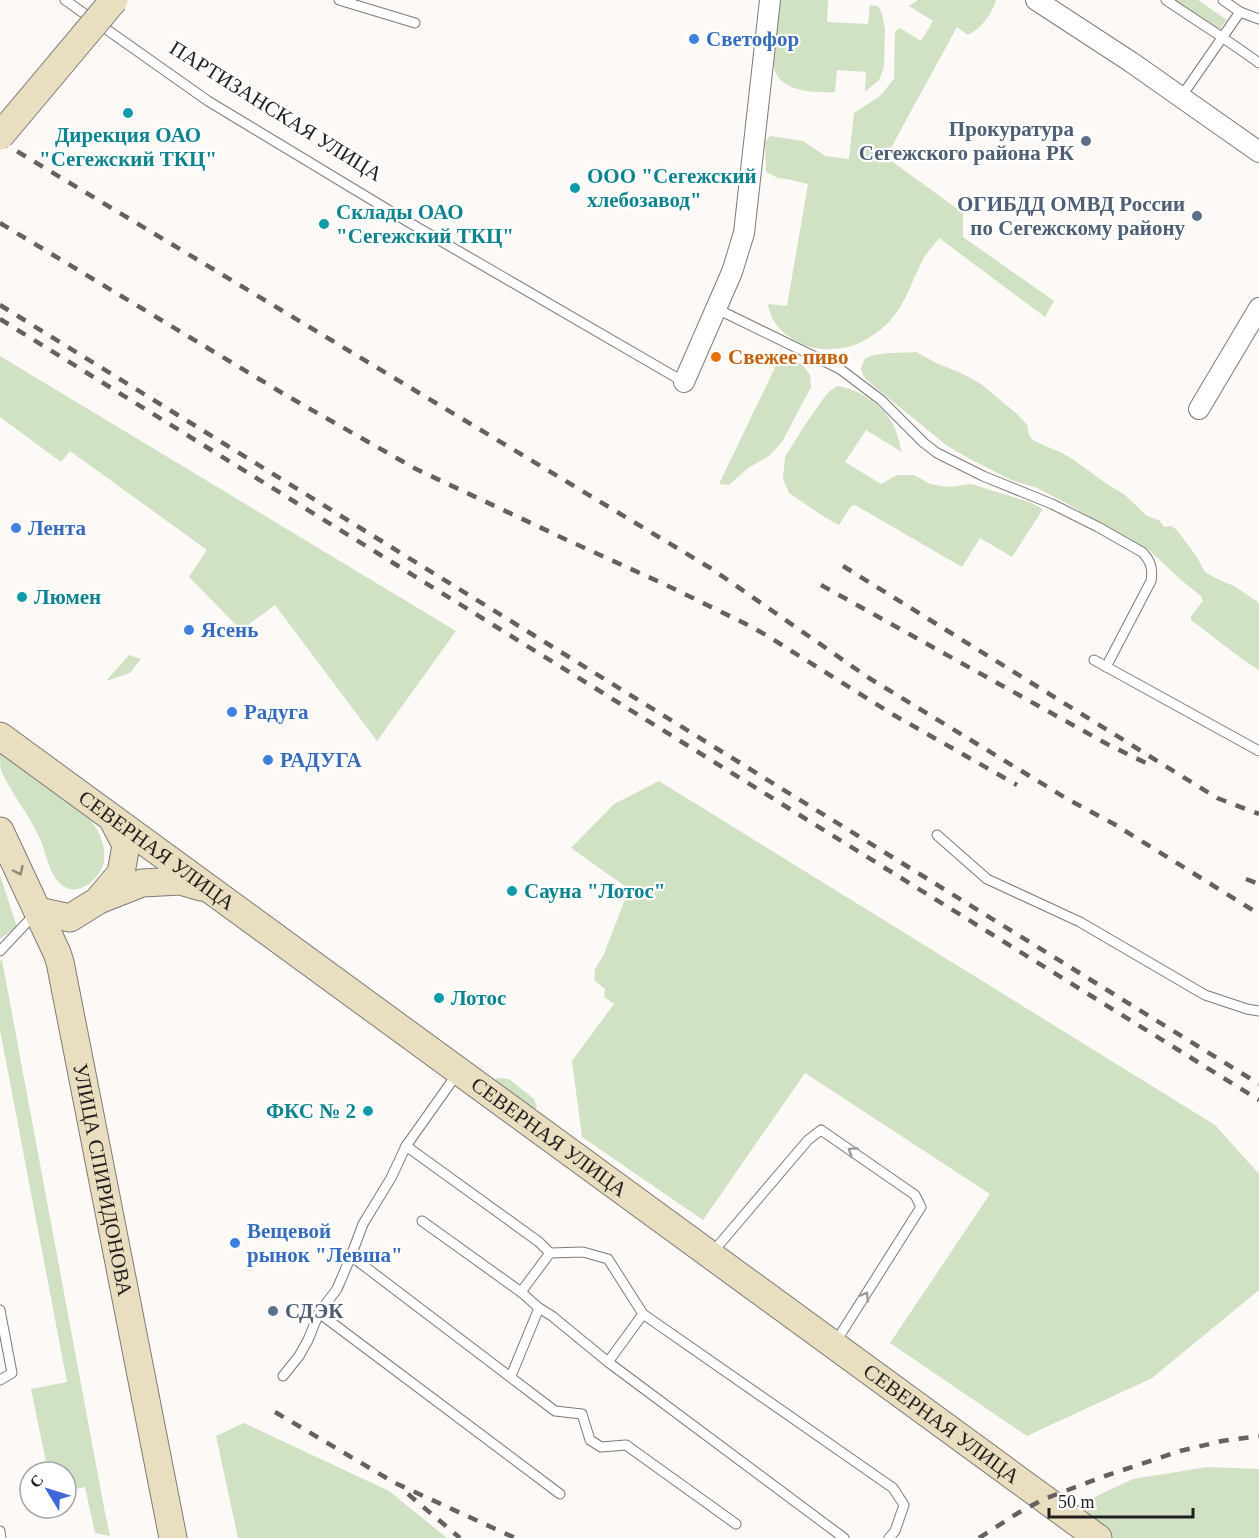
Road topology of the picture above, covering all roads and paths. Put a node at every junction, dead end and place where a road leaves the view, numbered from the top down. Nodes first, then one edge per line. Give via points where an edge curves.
1 (65, 0) edge
2 (114, 0) edge
3 (339, 0) edge
4 (770, 0) edge
5 (1036, 0) edge
6 (1166, 0) edge
7 (1223, 0) edge
8 (1240, 12) junction
9 (1259, 19) edge
10 (415, 23) dead end
11 (1222, 38) junction
12 (1259, 63) edge
13 (1181, 97) junction
14 (0, 136) edge
15 (1259, 152) edge
16 (1259, 308) edge
17 (717, 309) junction
18 (684, 382) joint
19 (1199, 409) dead end
20 (1094, 660) dead end
21 (1106, 667) junction
22 (0, 736) edge
23 (1259, 751) edge
24 (113, 820) junction
25 (0, 831) edge
26 (937, 835) dead end
27 (210, 890) junction
28 (99, 900) junction
29 (38, 911) junction
30 (0, 951) edge
31 (57, 953) junction
32 (1259, 1011) edge
33 (459, 1072) junction
34 (406, 1146) junction
35 (422, 1221) dead end
36 (550, 1253) junction
37 (710, 1255) junction
38 (351, 1256) junction
39 (521, 1292) junction
40 (539, 1308) junction
41 (0, 1310) edge
42 (319, 1313) junction
43 (643, 1314) junction
44 (833, 1345) junction
45 (608, 1362) junction
46 (283, 1376) dead end
47 (511, 1376) junction
48 (0, 1380) edge
49 (560, 1494) dead end
50 (736, 1524) dead end
51 (0, 1532) edge
52 (1, 1538) edge
53 (173, 1538) edge
54 (844, 1538) edge
55 (889, 1538) edge
56 (1098, 1538) edge

1 - 18 lane, ПАРТИЗАНСКАЯ УЛИЦА via 208,101 410,224
2 - 14 street, bridge
3 - 10 lane
4 - 17 street, ПАРТИЗАНСКАЯ УЛИЦА via 744,233
5 - 13 street
6 - 11 lane
7 - 8 lane
8 - 9 lane
8 - 11 lane
11 - 12 lane
11 - 13 lane
13 - 15 street
16 - 19 street
17 - 18 street, ПАРТИЗАНСКАЯ УЛИЦА
17 - 21 lane via 840,369 881,400 937,453 1052,504 1142,552 1152,566 1151,581
20 - 21 lane
21 - 23 lane
22 - 24 street, СЕВЕРНАЯ УЛИЦА
24 - 27 street, СЕВЕРНАЯ УЛИЦА
24 - 28 street via 126,845 121,873
25 -> 29 street, УЛИЦА СПИРИДОНОВА
26 - 32 lane via 987,879 1080,922 1206,995
27 - 28 street via 181,881 142,883
27 - 33 street, СЕВЕРНАЯ УЛИЦА
28 - 29 street via 70,918
28 - 31 street via 71,928
29 - 30 lane
29 - 31 street, УЛИЦА СПИРИДОНОВА
31 - 53 street, УЛИЦА СПИРИДОНОВА
33 - 34 lane
33 - 37 street, СЕВЕРНАЯ УЛИЦА
34 - 36 lane
34 - 38 lane via 363,1224
35 - 39 lane
36 - 39 lane
36 - 43 lane via 583,1252 608,1259
37 - 44 street, СЕВЕРНАЯ УЛИЦА
44 -> 37 lane via 921,1207 915,1195 821,1130 808,1140
38 - 42 lane via 337,1288
38 - 47 lane
39 - 40 lane
40 - 45 lane
40 - 47 lane
41 - 48 lane via 12,1373
42 - 46 lane via 299,1356
42 - 49 lane
43 - 45 lane
43 - 55 lane via 893,1488 904,1505 896,1531
44 - 56 street, СЕВЕРНАЯ УЛИЦА
45 - 54 lane
47 - 50 lane via 555,1411 582,1414 590,1440 601,1447 626,1445
51 - 52 lane

